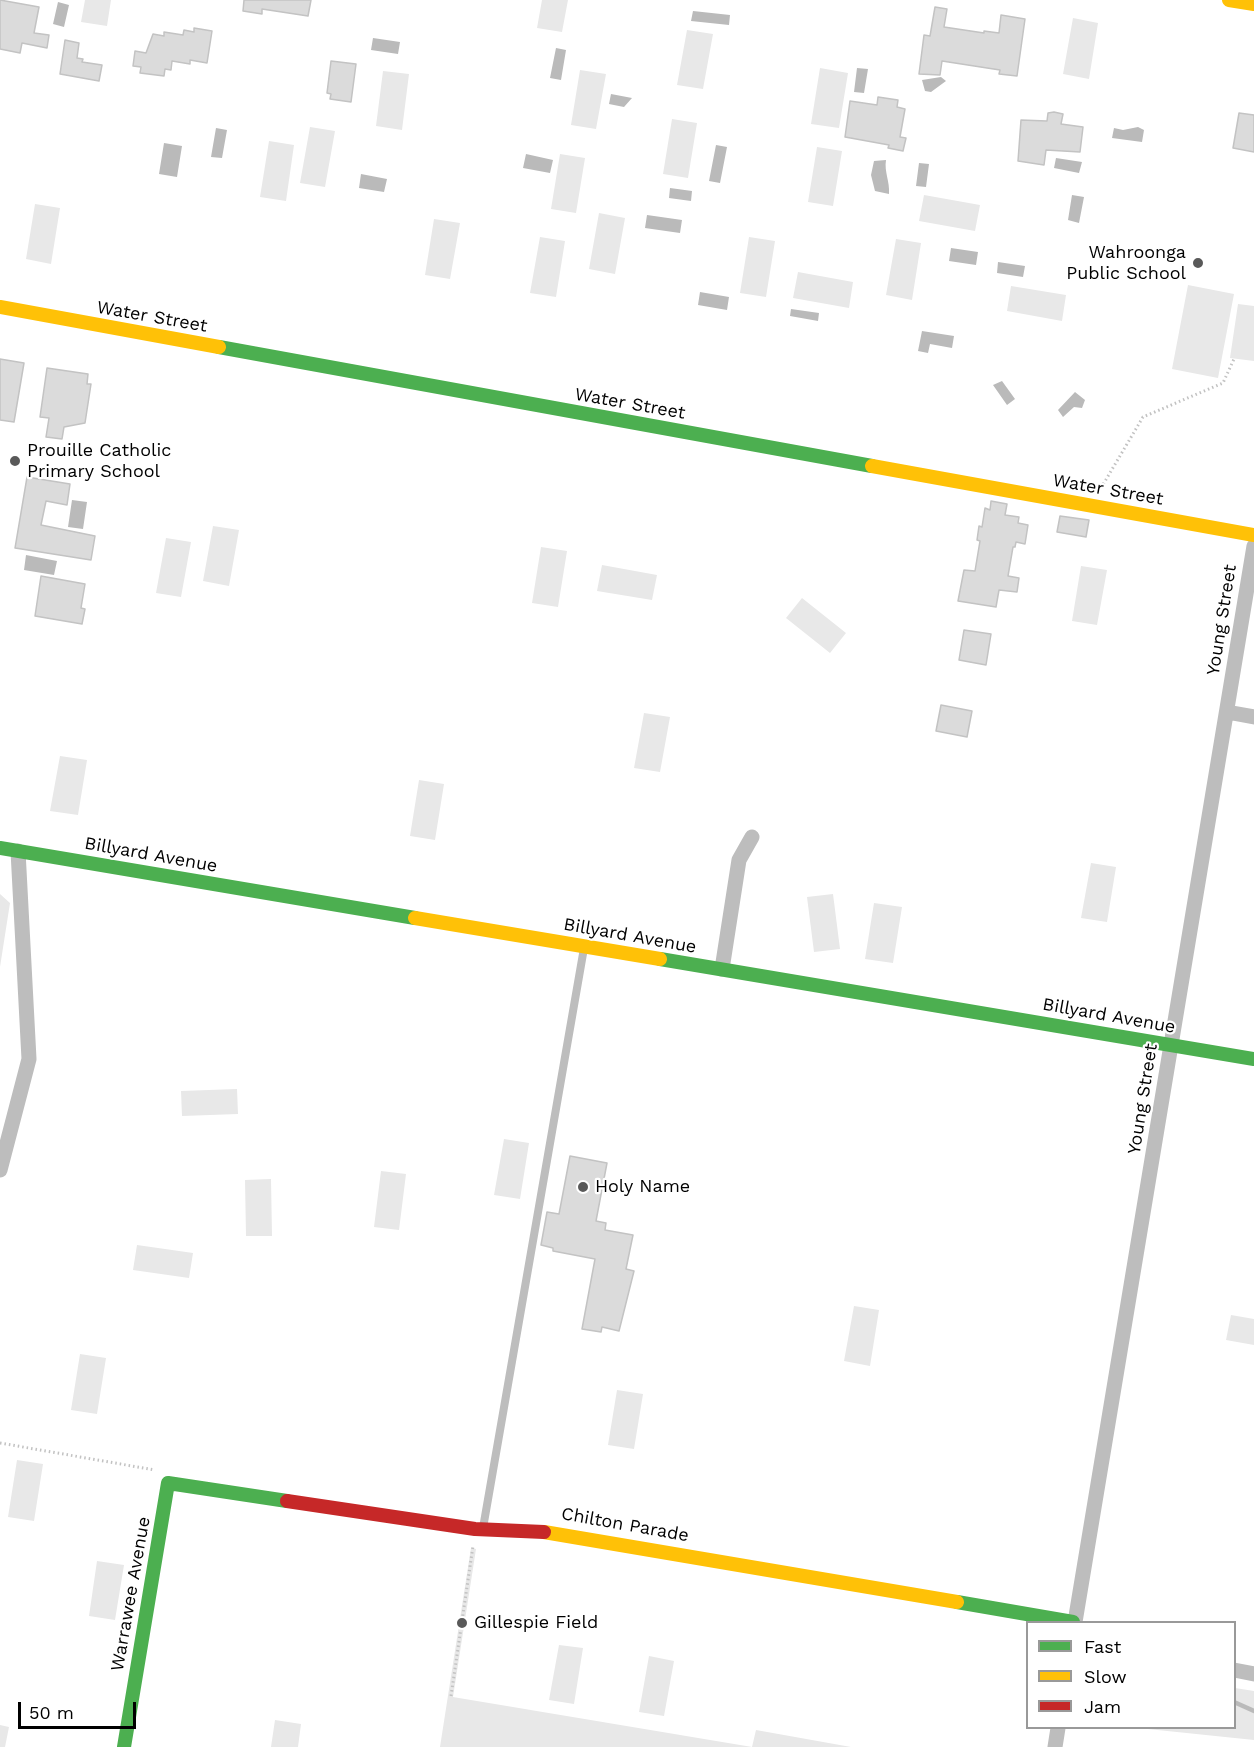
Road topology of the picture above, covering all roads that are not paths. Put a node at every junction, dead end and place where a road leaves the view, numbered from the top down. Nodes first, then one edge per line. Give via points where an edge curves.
1 (1229, 0) edge
2 (1254, 4) edge
3 (0, 307) edge
4 (1254, 535) edge
5 (1254, 546) edge
6 (1227, 712) junction
7 (1254, 717) edge
8 (752, 837) dead end
9 (0, 848) edge
10 (18, 851) junction
11 (585, 946) junction
12 (722, 969) junction
13 (1171, 1045) junction
14 (1254, 1059) edge
15 (0, 1170) edge
16 (168, 1483) joint
17 (479, 1529) junction
18 (1062, 1621) edge
19 (1074, 1621) edge
20 (1236, 1670) edge
21 (1254, 1674) edge
22 (1058, 1729) edge
23 (124, 1747) edge
24 (1055, 1747) edge

1 - 2 street
3 - 4 street, Water Street
5 - 6 street, Young Street
6 - 7 street
6 - 13 street, Young Street
8 - 12 street via 739,860
9 - 10 street, Billyard Avenue
10 - 11 street, Billyard Avenue
10 - 15 street via 29,1059
11 - 12 street, Billyard Avenue
11 - 17 lane
12 - 13 street, Billyard Avenue
13 - 14 street, Billyard Avenue
13 - 19 street, Young Street
16 - 17 street, Chilton Parade
16 - 23 street, Warrawee Avenue
17 - 18 street, Chilton Parade via 549,1532
20 - 21 street
22 - 24 street

